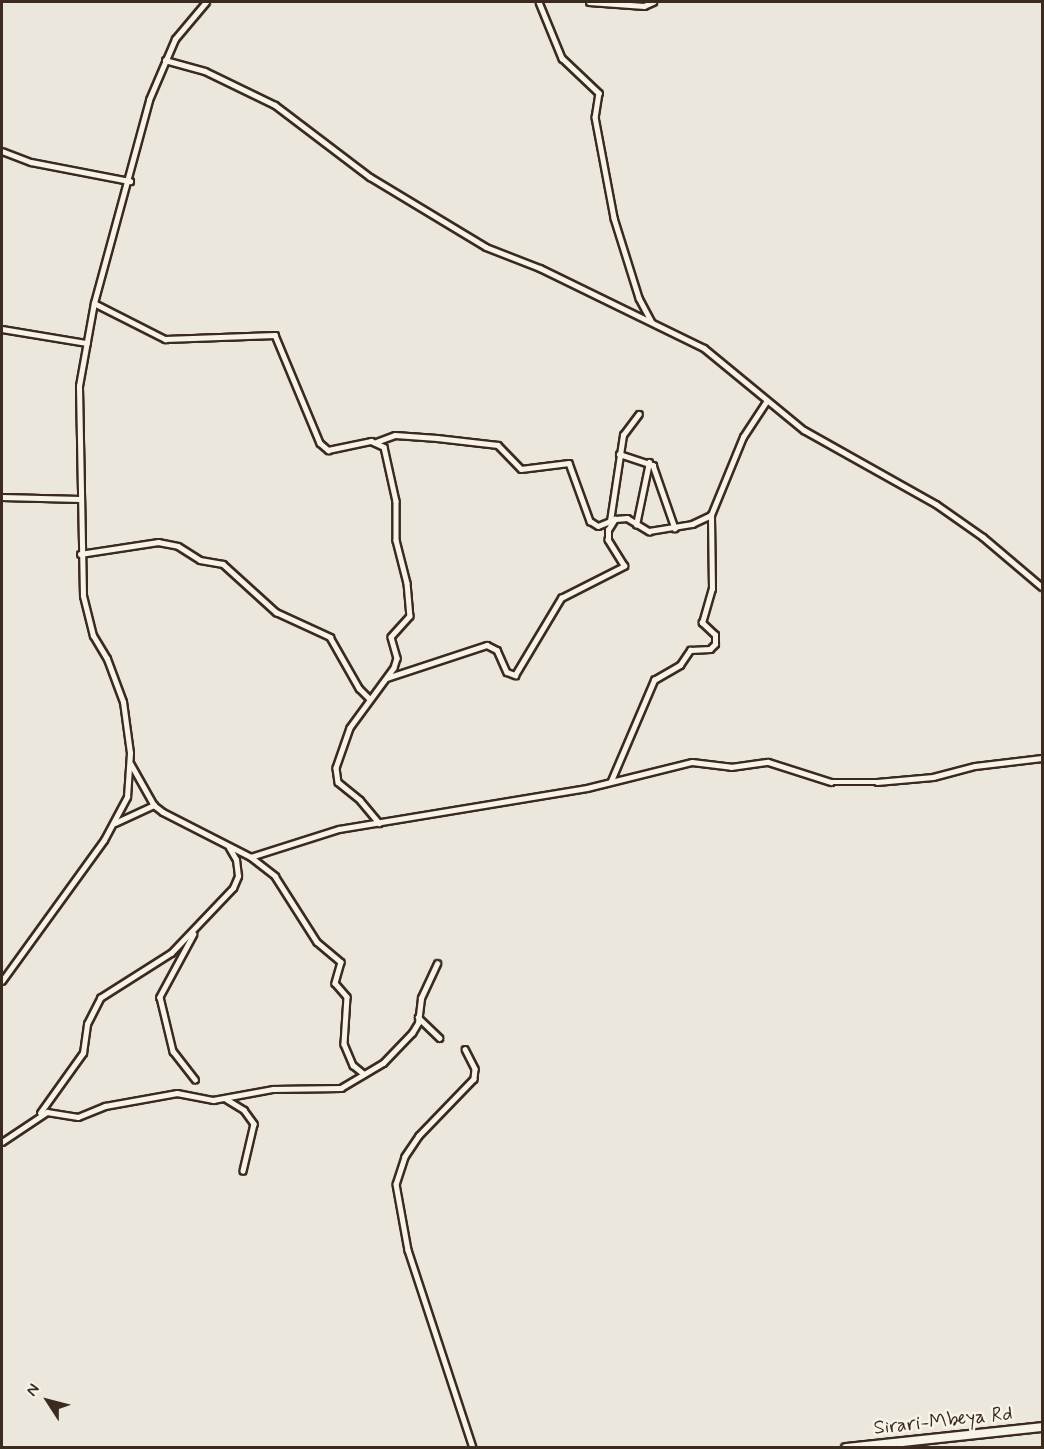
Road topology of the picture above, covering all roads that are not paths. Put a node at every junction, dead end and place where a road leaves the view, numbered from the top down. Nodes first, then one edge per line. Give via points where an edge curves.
1 (206, 2) edge
2 (540, 2) edge
3 (589, 2) edge
4 (653, 2) edge
5 (165, 60) junction
6 (2, 151) edge
7 (130, 181) junction
8 (94, 303) junction
9 (652, 322) junction
10 (2, 329) edge
11 (87, 343) junction
12 (766, 402) junction
13 (639, 414) dead end
14 (376, 442) junction
15 (619, 454) junction
16 (649, 462) junction
17 (2, 497) edge
18 (80, 499) junction
19 (711, 514) junction
20 (613, 520) junction
21 (636, 525) junction
22 (675, 528) junction
23 (80, 554) junction
24 (1042, 587) edge
25 (387, 678) junction
26 (369, 698) junction
27 (1042, 758) edge
28 (130, 764) junction
29 (611, 781) junction
30 (154, 805) junction
31 (379, 823) junction
32 (113, 824) junction
33 (227, 846) junction
34 (251, 857) junction
35 (195, 932) junction
36 (437, 963) dead end
37 (2, 981) edge
38 (418, 1017) junction
39 (440, 1038) dead end
40 (465, 1049) dead end
41 (364, 1074) junction
42 (195, 1079) dead end
43 (226, 1099) junction
44 (39, 1115) junction
45 (2, 1142) edge
46 (243, 1171) dead end
47 (1042, 1427) edge
48 (889, 1446) edge
49 (473, 1448) edge
50 (846, 1448) edge

1 - 5 street via 175,39
2 - 9 street via 562,58 599,93 595,117 614,218 639,298
3 - 4 street via 644,6
5 - 7 street via 141,124
5 - 9 street via 205,71 274,105 370,177 450,227
6 - 7 street via 31,162
7 - 8 street
8 - 11 street
8 - 14 street via 165,339 275,335 320,443 335,450
9 - 12 street via 704,348
10 - 11 street
11 - 18 street via 79,386
12 - 19 street via 743,437
12 - 24 street via 804,430 936,504
13 - 15 street via 625,428
14 - 20 street via 401,435 494,444 521,469 566,462 572,466 576,492 590,521 600,525
14 - 25 street via 384,447 390,468 396,540 410,611 409,620 392,637 397,658
15 - 16 street
15 - 20 street
16 - 21 street
16 - 22 street via 668,501
17 - 18 street
18 - 23 street
19 - 22 street
19 - 29 street via 712,589 702,623 714,635 715,644 710,649 690,650 680,665 654,680
20 - 21 street via 624,517
20 - 25 street via 608,540 624,566 561,598 515,675 507,672 501,654 487,645
21 - 22 street via 649,531
23 - 26 street via 158,542 223,564 276,612 330,637 359,688
23 - 28 street via 85,612 123,702
25 - 26 street
26 - 31 street via 350,728 335,776
27 - 29 street via 889,781 831,782 776,764 731,767 701,762
28 - 30 street
28 - 32 street via 127,797
29 - 31 street
30 - 32 street
30 - 33 street
31 - 34 street via 339,829
32 - 37 street
33 - 34 street
33 - 35 street via 236,860 237,882
34 - 41 street via 275,876 318,942 341,962 334,983 347,998 344,1044 353,1065
35 - 42 street via 160,997 172,1051
35 - 44 street via 171,953 100,998 87,1022 83,1053
36 - 38 street via 421,998
38 - 39 street
38 - 41 street via 412,1033 390,1056
40 - 49 street via 475,1069 474,1078 405,1157 396,1192 408,1250
41 - 43 street via 337,1089 327,1085 292,1087
43 - 44 street via 208,1100 177,1093 105,1106 78,1117 51,1112
43 - 46 street via 244,1110 254,1124
44 - 45 street
47 - 48 highway, Sirari-Mbeya Rd
48 - 50 highway, Sirari-Mbeya Rd

